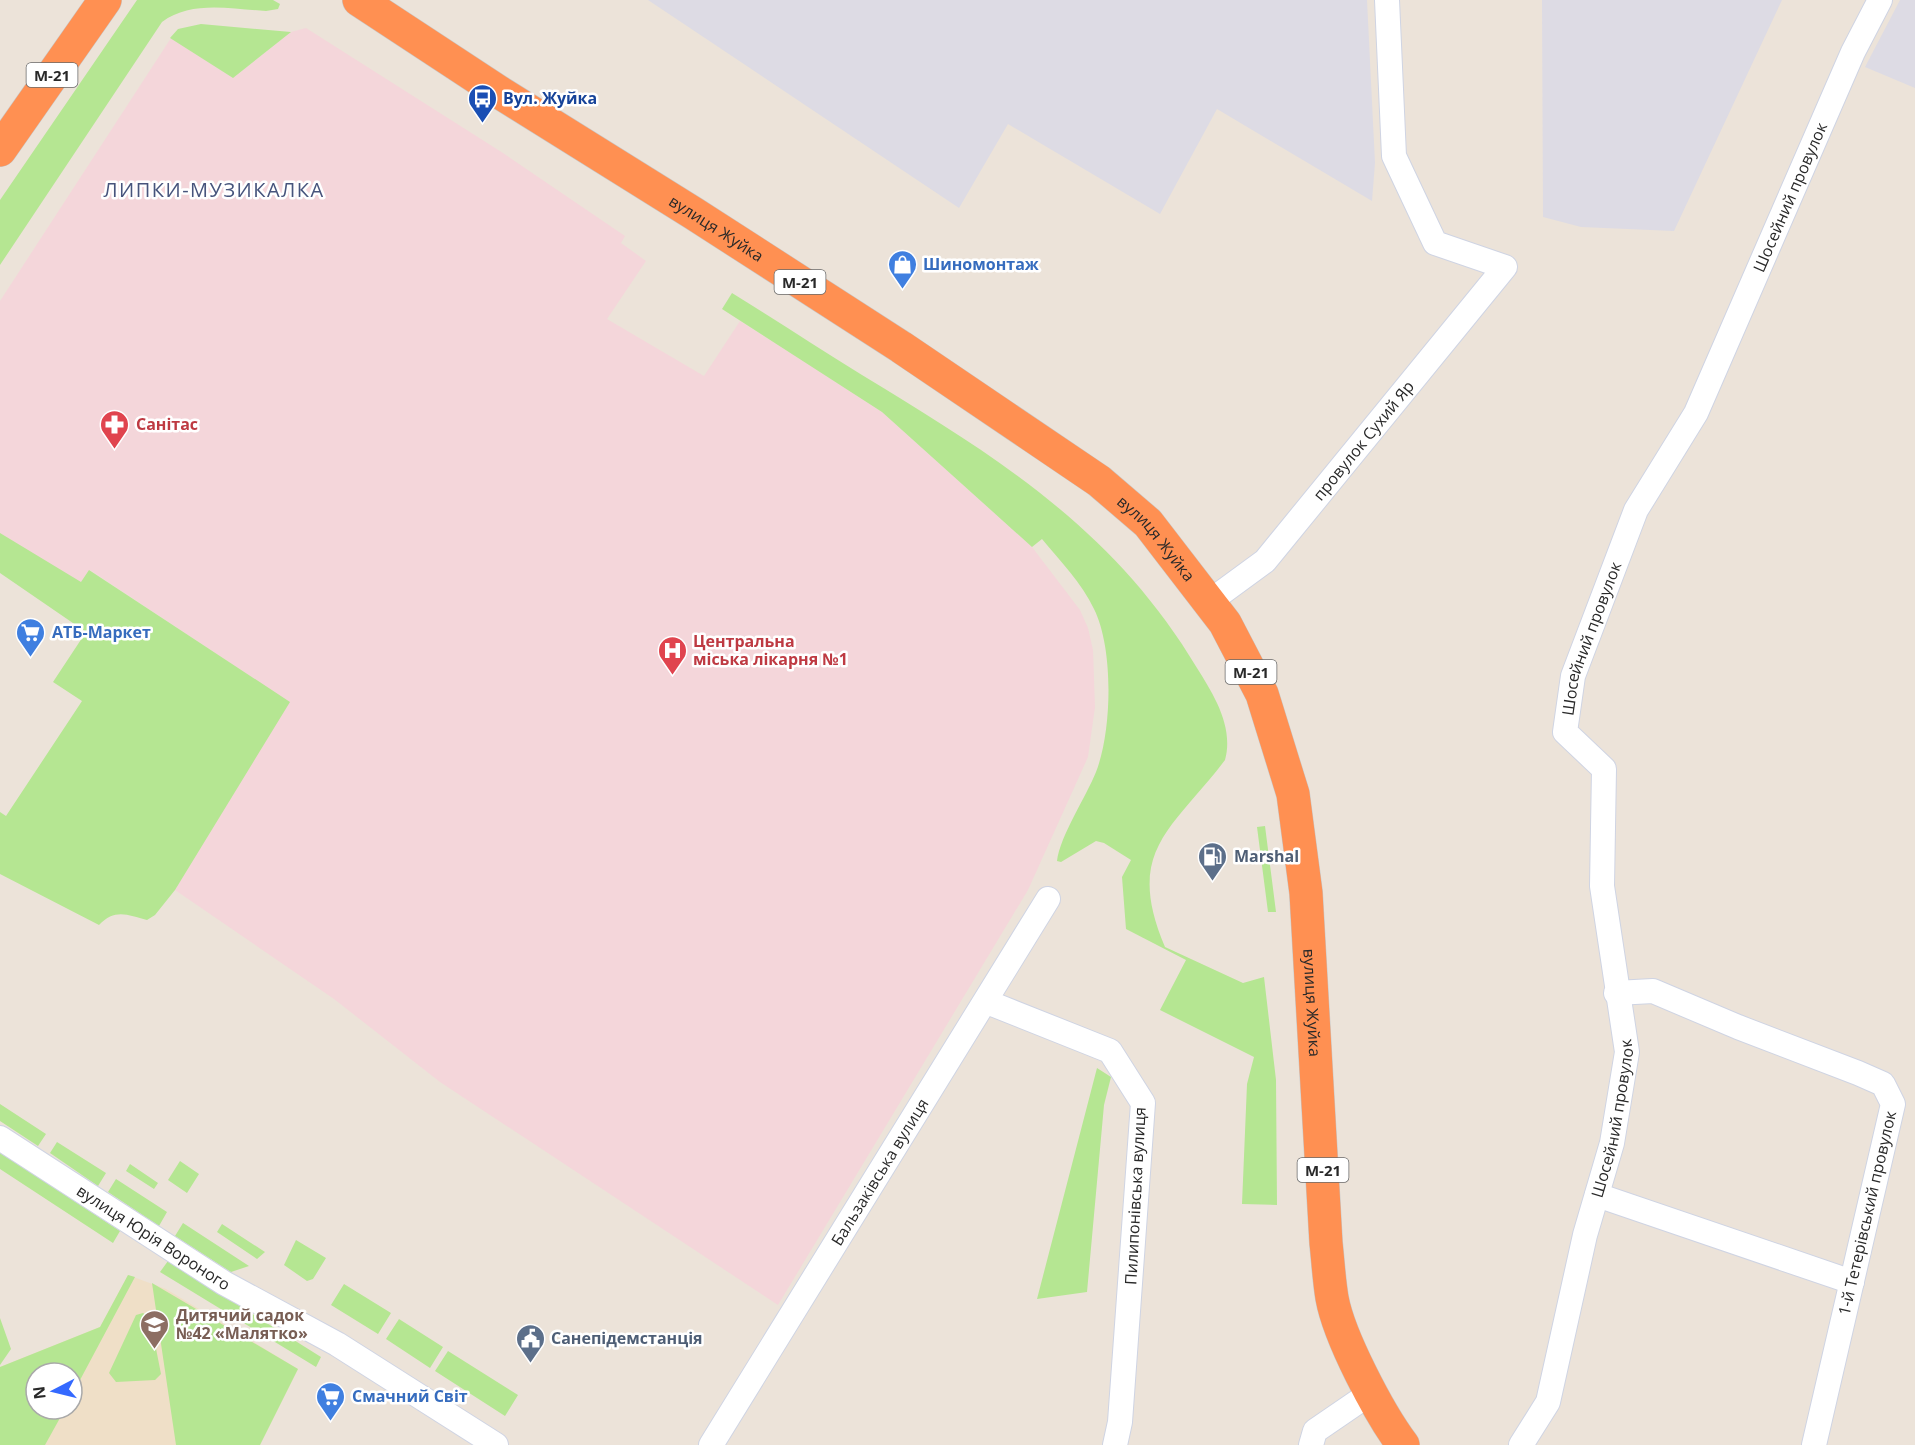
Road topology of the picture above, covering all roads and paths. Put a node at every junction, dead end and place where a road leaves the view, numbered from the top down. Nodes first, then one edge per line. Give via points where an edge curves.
1 (82, 0) edge
2 (105, 0) edge
3 (359, 0) edge
4 (1387, 0) edge
5 (1880, 0) edge
6 (0, 120) edge
7 (0, 150) edge
8 (1209, 603) junction
9 (1048, 899) dead end
10 (1616, 993) junction
11 (987, 1002) junction
12 (0, 1138) edge
13 (1597, 1195) junction
14 (1852, 1282) junction
15 (1372, 1392) junction
16 (496, 1445) edge
17 (711, 1445) edge
18 (1115, 1445) edge
19 (1311, 1445) edge
20 (1403, 1445) edge
21 (1521, 1445) edge
22 (1814, 1445) edge

1 - 6 highway, М-21
2 - 7 highway, М-21
3 - 8 highway, вулиця Жуйка / М-21 via 891,340 1099,482 1148,523
4 - 8 street, провулок Сухий Яр via 1394,156 1435,243 1505,267 1265,561
5 - 10 street, Шосейний провулок via 1853,52 1696,413 1636,510 1573,676 1564,732 1604,769 1602,886
8 - 15 highway, вулиця Жуйка / М-21 via 1225,623 1262,693 1293,794 1306,893 1332,1300
9 - 11 street, Бальзаківська вулиця
10 - 13 street, Шосейний провулок via 1627,1052 1612,1143
10 - 14 street, 1-й Тетерівський провулок via 1653,992 1883,1084 1893,1104
11 - 17 street, Бальзаківська вулиця
11 - 18 street, Пилипонівська вулиця via 1110,1051 1143,1102
12 - 16 street, вулиця Юрія Вороного via 224,1283 337,1344
13 - 14 street
13 - 21 street, Шосейний провулок via 1548,1402
14 - 22 street, 1-й Тетерівський провулок
15 - 19 street via 1315,1431
15 - 20 highway, вулиця Жуйка / М-21

